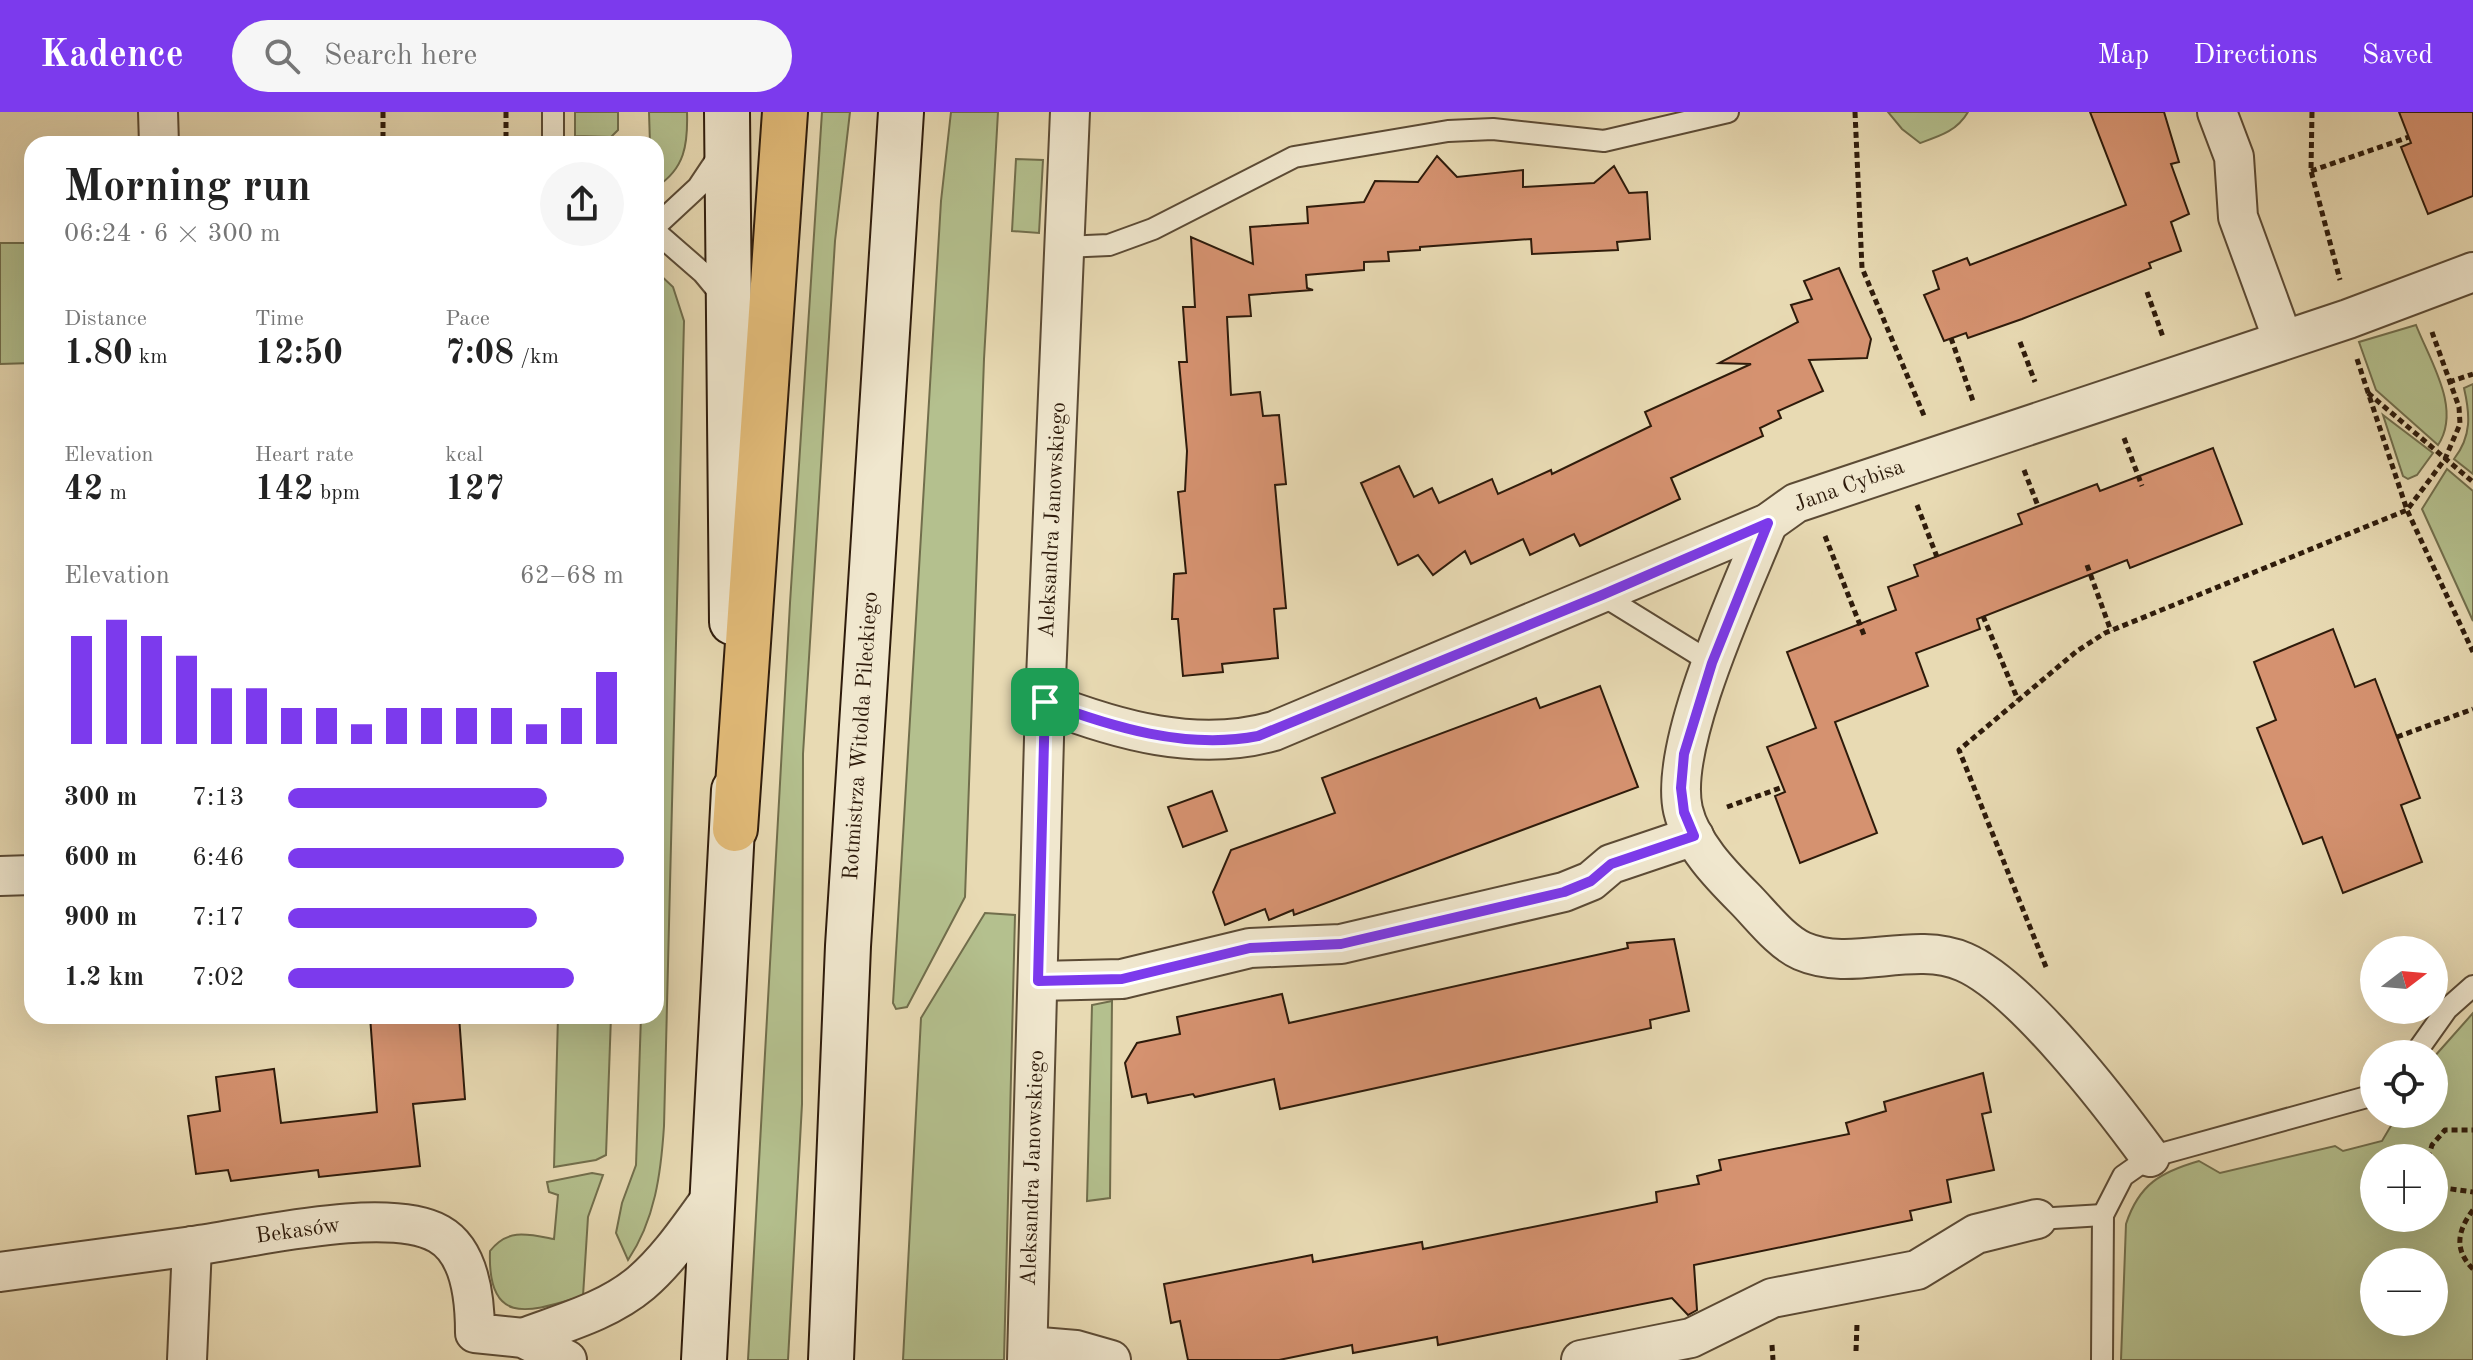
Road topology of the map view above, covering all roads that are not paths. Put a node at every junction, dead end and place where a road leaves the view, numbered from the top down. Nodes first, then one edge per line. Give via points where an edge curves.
1 (158, 112) edge
2 (553, 112) edge
3 (785, 112) edge
4 (901, 112) edge
5 (1070, 112) edge
6 (1728, 112) edge
7 (2217, 112) edge
8 (727, 126) edge
9 (159, 136) edge
10 (553, 136) edge
11 (664, 221) edge
12 (664, 236) edge
13 (1064, 247) junction
14 (2473, 272) edge
15 (728, 305) junction
16 (2283, 340) junction
17 (1768, 523) junction
18 (1602, 595) junction
19 (1712, 663) junction
20 (1045, 702) junction
21 (1691, 828) junction
22 (735, 829) junction
23 (24, 875) edge
24 (0, 876) edge
25 (1038, 981) junction
26 (2473, 986) edge
27 (2425, 1040) edge
28 (2360, 1099) edge
29 (2150, 1157) junction
30 (712, 1197) junction
31 (2103, 1215) junction
32 (2037, 1219) joint
33 (192, 1246) junction
34 (0, 1272) edge
35 (523, 1338) junction
36 (1028, 1353) edge
37 (187, 1360) edge
38 (567, 1360) edge
39 (704, 1360) edge
40 (831, 1360) edge
41 (1111, 1360) edge
42 (1581, 1360) edge
43 (2102, 1360) edge

1 - 9 street
2 - 10 lane
3 - 22 main road
4 - 40 main road, Rotmistrza Witolda Pileckiego via 849,931
5 - 13 street, Aleksandra Janowskiego
6 - 13 lane via 1604,141 1493,129 1294,157 1153,229 1109,245
7 - 16 street via 2234,157 2238,217
8 - 11 lane via 698,187
8 - 15 main road
12 - 15 lane
13 - 20 street, Aleksandra Janowskiego
14 - 16 street, Jana Cybisa via 2417,293 2351,336
15 - 22 main road
16 - 17 street, Jana Cybisa via 1810,498 1780,511
17 - 18 street, Jana Cybisa
17 - 19 street
18 - 19 lane
18 - 20 street, Jana Cybisa via 1274,731 1229,742 1172,738 1092,720
19 - 21 street via 1684,754 1681,788
20 - 25 street, Aleksandra Janowskiego
21 - 25 street via 1564,892 1341,944 1261,947 1122,979
21 - 29 street via 1735,889 1801,950 1828,958 1931,955 1963,961 1996,983 2085,1073
22 - 30 main road
23 - 24 street
25 - 36 street, Aleksandra Janowskiego
26 - 27 lane via 2447,1009
28 - 29 lane
29 - 31 lane via 2123,1176
30 - 35 street, Bekasów via 640,1284 598,1310
30 - 39 main road
31 - 32 lane
31 - 43 lane
32 - 42 street via 1976,1234 1917,1270 1772,1298 1691,1338
33 - 34 street, Bekasów
33 - 35 street, Bekasów via 346,1224 409,1225 439,1233 461,1258 475,1333
33 - 37 street
35 - 38 street, Bekasów
36 - 41 street via 1076,1350

